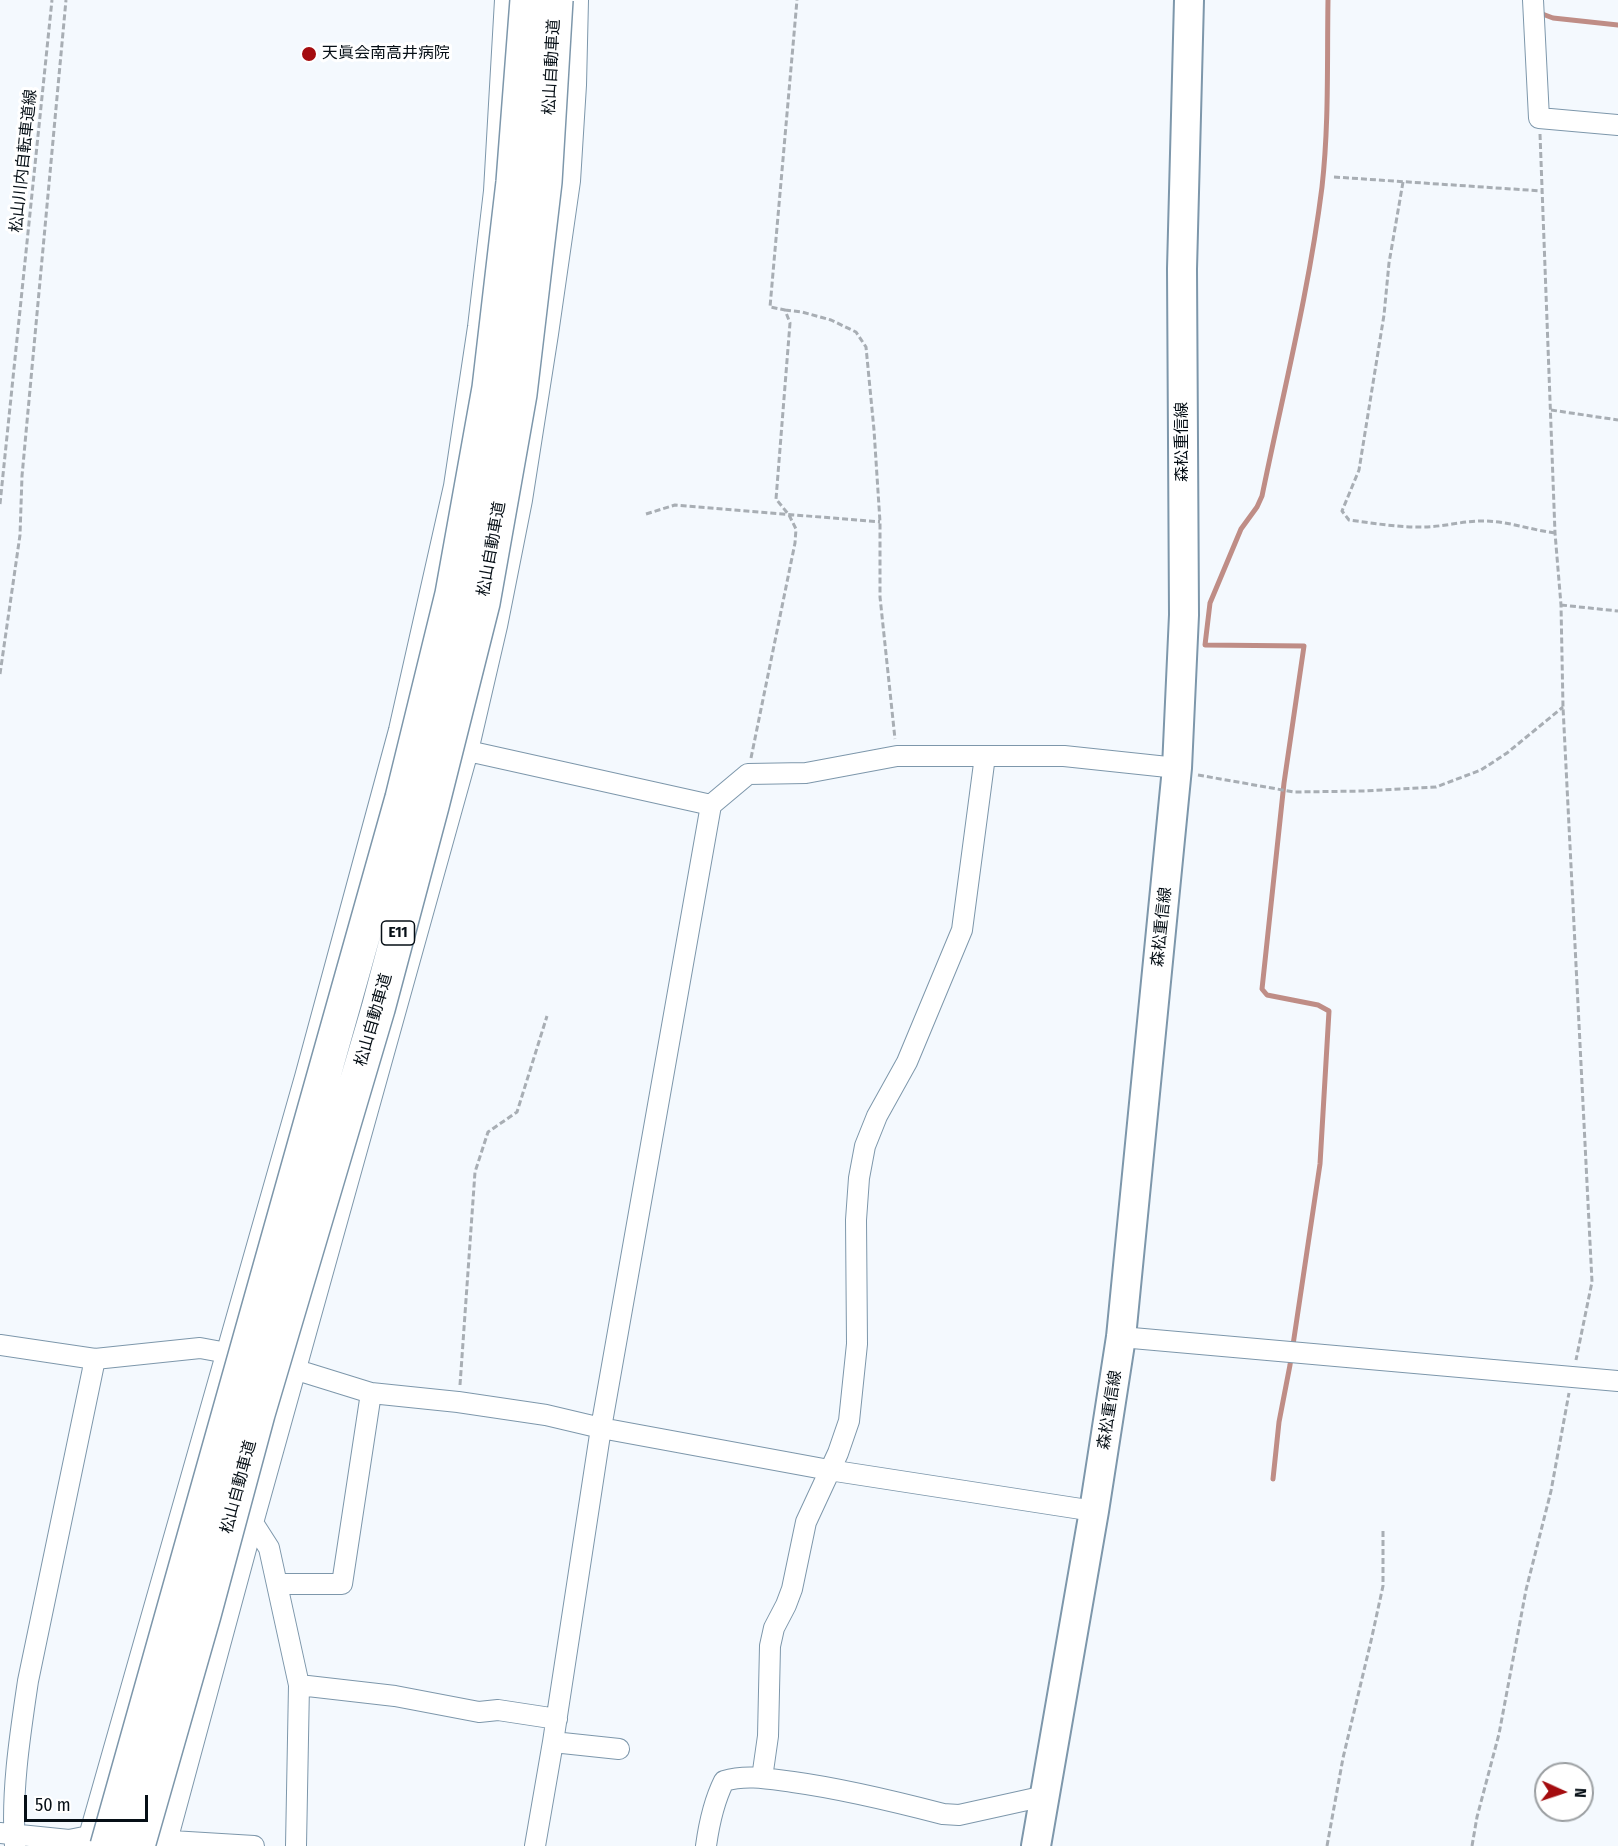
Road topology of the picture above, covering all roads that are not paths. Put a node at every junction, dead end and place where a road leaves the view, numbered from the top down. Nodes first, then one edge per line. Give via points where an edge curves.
1 (505, 0) edge
2 (527, 0) edge
3 (556, 0) edge
4 (578, 0) edge
5 (1189, 0) edge
6 (1533, 0) edge
7 (1618, 125) edge
8 (468, 751) junction
9 (985, 756) junction
10 (1178, 768) junction
11 (711, 805) junction
12 (1121, 1337) junction
13 (0, 1345) edge
14 (226, 1352) junction
15 (94, 1359) junction
16 (297, 1368) junction
17 (1618, 1381) edge
18 (371, 1393) junction
19 (601, 1428) junction
20 (829, 1470) junction
21 (1094, 1511) junction
22 (253, 1523) junction
23 (278, 1584) junction
24 (299, 1685) junction
25 (557, 1719) junction
26 (553, 1742) junction
27 (619, 1749) dead end
28 (762, 1778) junction
29 (1045, 1796) junction
30 (10, 1838) edge
31 (98, 1841) edge
32 (66, 1843) edge
33 (158, 1844) edge
34 (254, 1846) edge
35 (296, 1846) edge
36 (535, 1846) edge
37 (706, 1846) edge
38 (1036, 1846) edge

1 - 14 street via 494,190 454,486 396,742
2 - 31 highway, 松山自動車道 / E11, bridge via 513,182 490,376 452,594 402,798
3 - 33 highway, 松山自動車道 / E11, bridge via 545,182 520,394 483,603 381,998 258,1414 204,1615
4 - 8 street via 570,181 548,334 522,500
5 - 10 main road, 森松重信線 via 1182,269 1184,615
6 - 7 street via 1539,118
8 - 11 street
8 - 16 street
9 - 10 street via 1064,756
9 - 11 street via 897,756 806,773 748,774
9 - 20 street via 962,930 907,1062 865,1146 856,1220 857,1344 849,1421
10 - 12 main road, 森松重信線
11 - 19 street
12 - 17 street
12 - 21 main road, 森松重信線
13 - 15 street
14 - 15 street via 200,1348
14 - 16 street
14 - 31 street
15 - 30 street via 28,1681
16 - 18 street
16 - 22 street
18 - 19 street via 458,1401
18 - 23 street via 342,1584
19 - 20 street
19 - 25 street
20 - 21 street
20 - 28 street via 806,1522 792,1589 770,1646 768,1736
21 - 29 main road, 森松重信線
22 - 23 street via 268,1548
22 - 33 street
23 - 24 street
24 - 25 street via 395,1696 480,1712 498,1710
24 - 35 street
25 - 26 street
26 - 27 street
26 - 36 street
28 - 29 street via 842,1789 943,1814 959,1815
28 - 37 street via 724,1781
29 - 38 main road, 森松重信線
30 - 32 street
31 - 32 street
31 - 33 street
33 - 34 street

